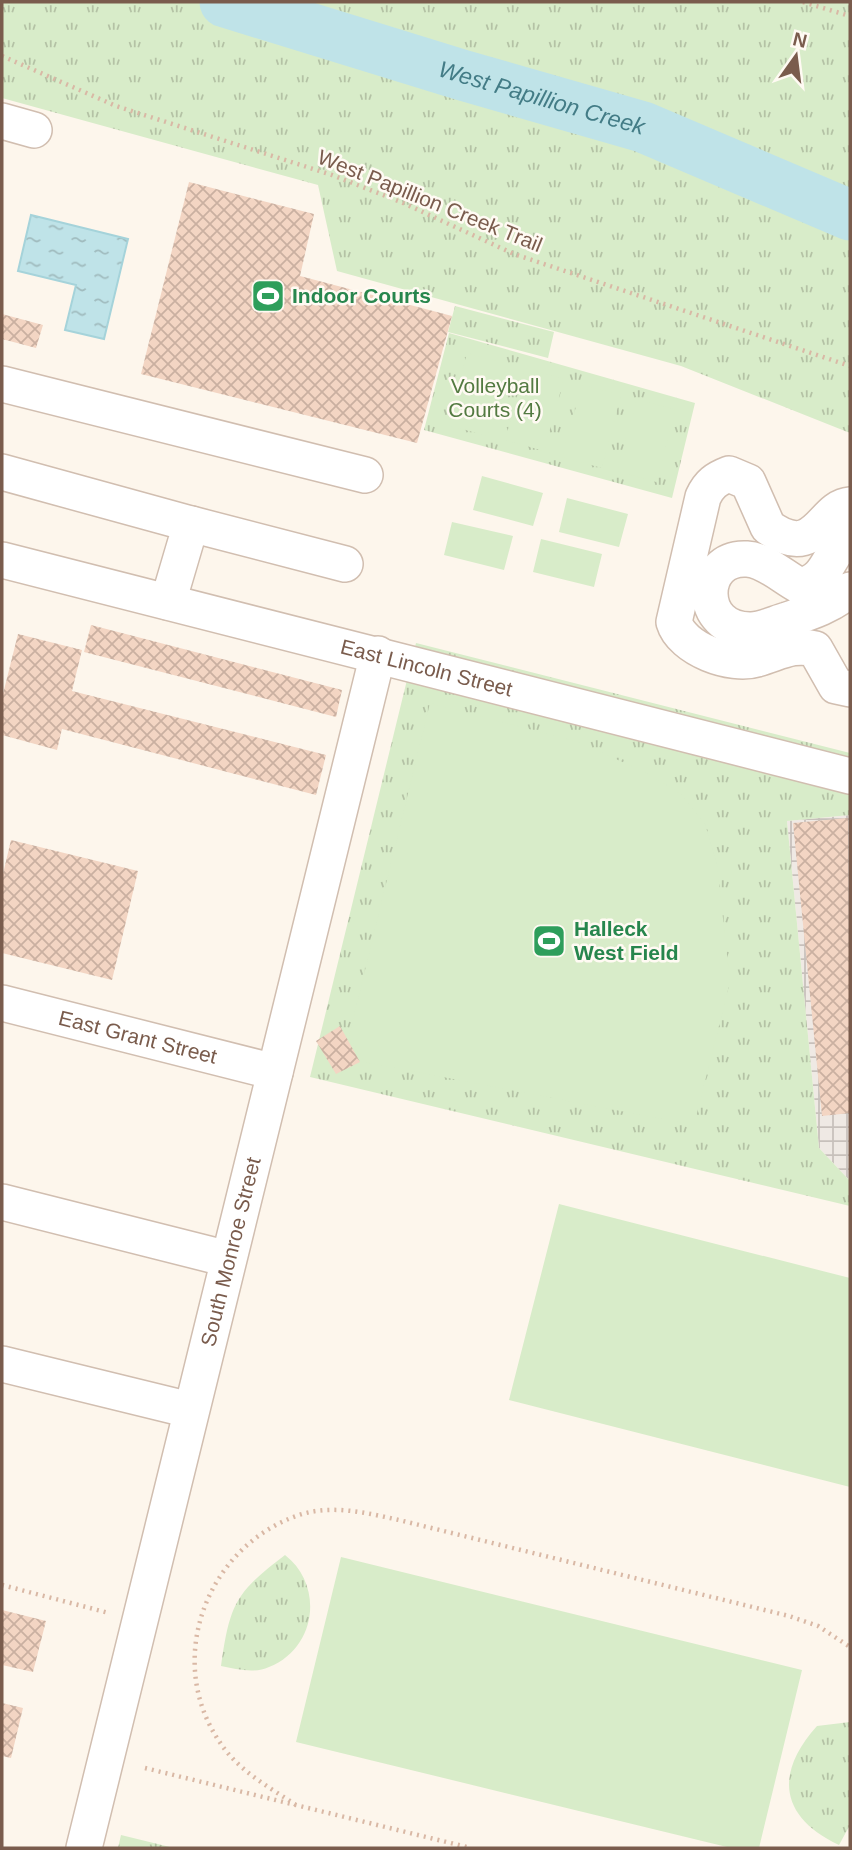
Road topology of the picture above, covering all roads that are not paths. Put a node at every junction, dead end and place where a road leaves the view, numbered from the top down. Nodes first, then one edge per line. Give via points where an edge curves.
1 (2, 384) edge
2 (2, 472) edge
3 (365, 475) dead end
4 (850, 505) edge
5 (191, 524) junction
6 (850, 539) edge
7 (2, 560) edge
8 (345, 564) dead end
9 (850, 590) edge
10 (168, 602) junction
11 (378, 654) junction
12 (850, 689) edge
13 (850, 776) edge
14 (2, 1003) edge
15 (275, 1072) junction
16 (2, 1202) edge
17 (228, 1259) junction
18 (2, 1364) edge
19 (190, 1410) junction
20 (84, 1848) edge

1 - 3 street
2 - 5 street
4 - 12 street via 834,512 816,532 790,538 768,527 748,482 729,474 718,478 702,497 674,622 677,634 698,651 742,660 755,660 792,646 816,649 836,686
5 - 8 street
5 - 10 street
6 - 9 street via 837,549 820,579 809,584 800,586 748,559 724,564 710,590 715,615 726,625 754,630 827,607
7 - 10 street, East Lincoln Street
10 - 11 street, East Lincoln Street
11 - 13 street, East Lincoln Street
11 - 15 street, South Monroe Street
14 - 15 street, East Grant Street
15 - 17 street, South Monroe Street
16 - 17 street
17 - 19 street, South Monroe Street
18 - 19 street
19 - 20 street, South Monroe Street

